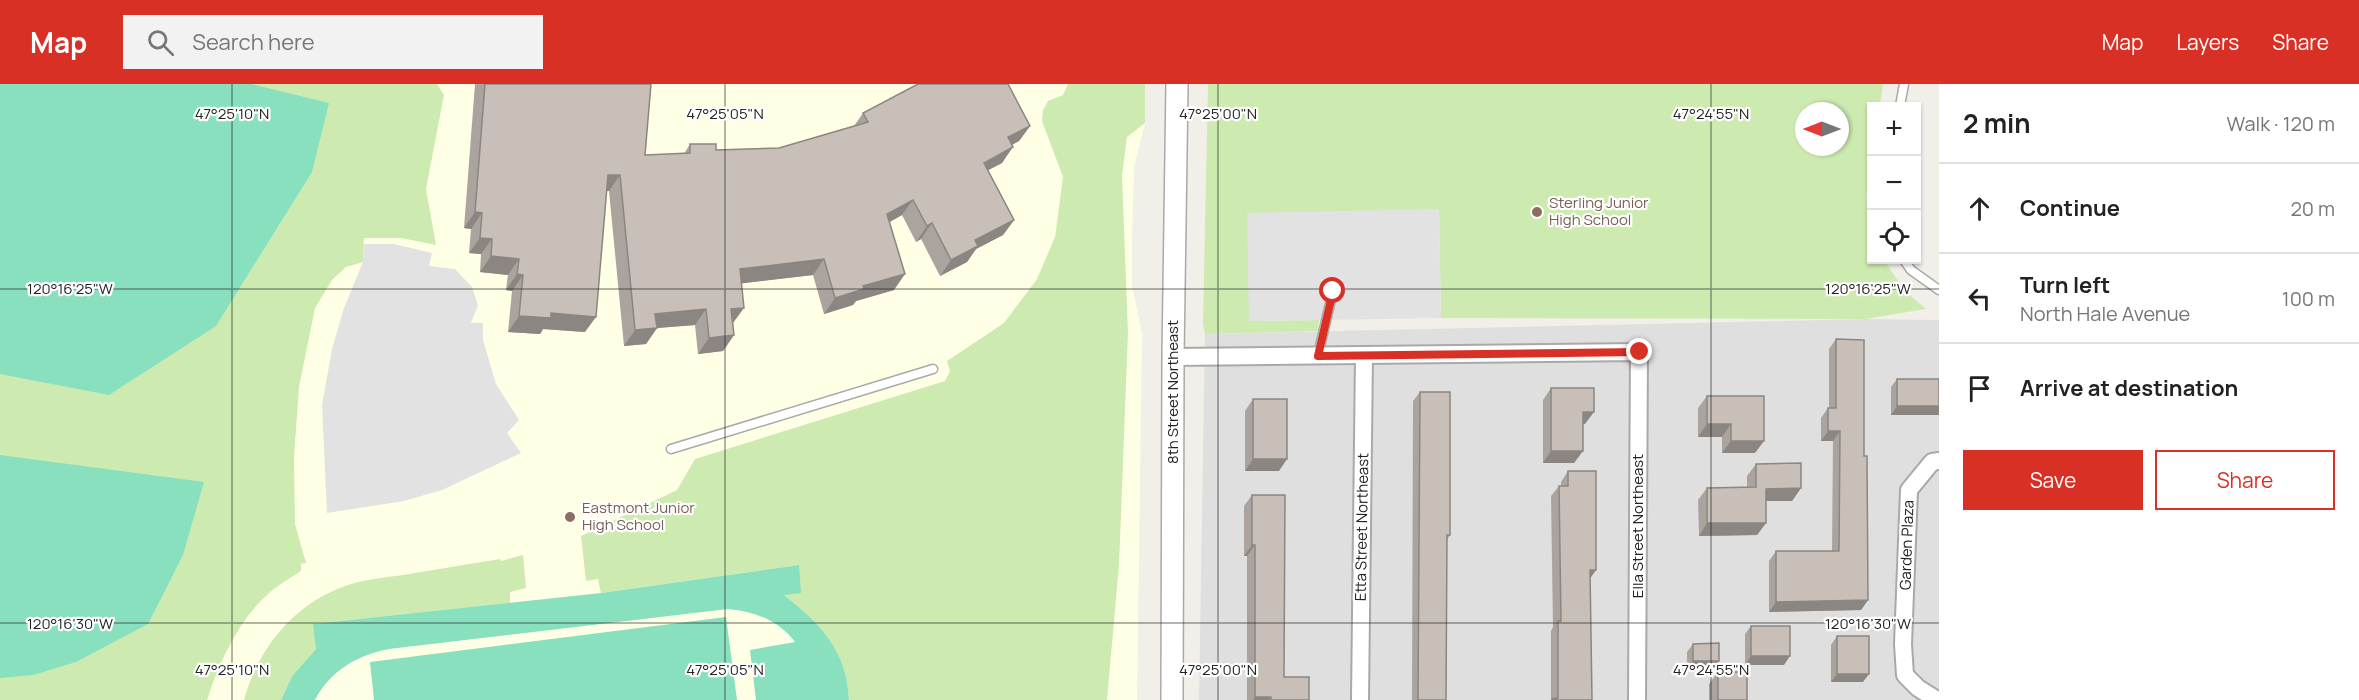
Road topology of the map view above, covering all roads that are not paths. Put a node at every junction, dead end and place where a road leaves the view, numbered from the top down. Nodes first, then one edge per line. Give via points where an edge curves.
1 (1177, 84) edge
2 (1904, 84) edge
3 (1901, 102) edge
4 (1907, 264) edge
5 (1939, 290) edge
6 (1333, 291) dead end
7 (1364, 355) junction
8 (1318, 356) junction
9 (1173, 357) junction
10 (933, 369) dead end
11 (671, 449) dead end
12 (1939, 461) edge
13 (1172, 700) edge
14 (1360, 700) edge
15 (1637, 700) edge
16 (1937, 700) edge

1 - 9 street, 8th Street Northeast
2 - 3 lane
4 - 5 lane
6 - 8 lane
7 - 8 street
7 - 14 street, Etta Street Northeast
7 - 15 street, Ella Street Northeast via 1640,352
8 - 9 street
9 - 13 street, 8th Street Northeast
10 - 11 lane
12 - 16 street, Garden Plaza via 1932,462 1909,490 1903,644 1905,675

